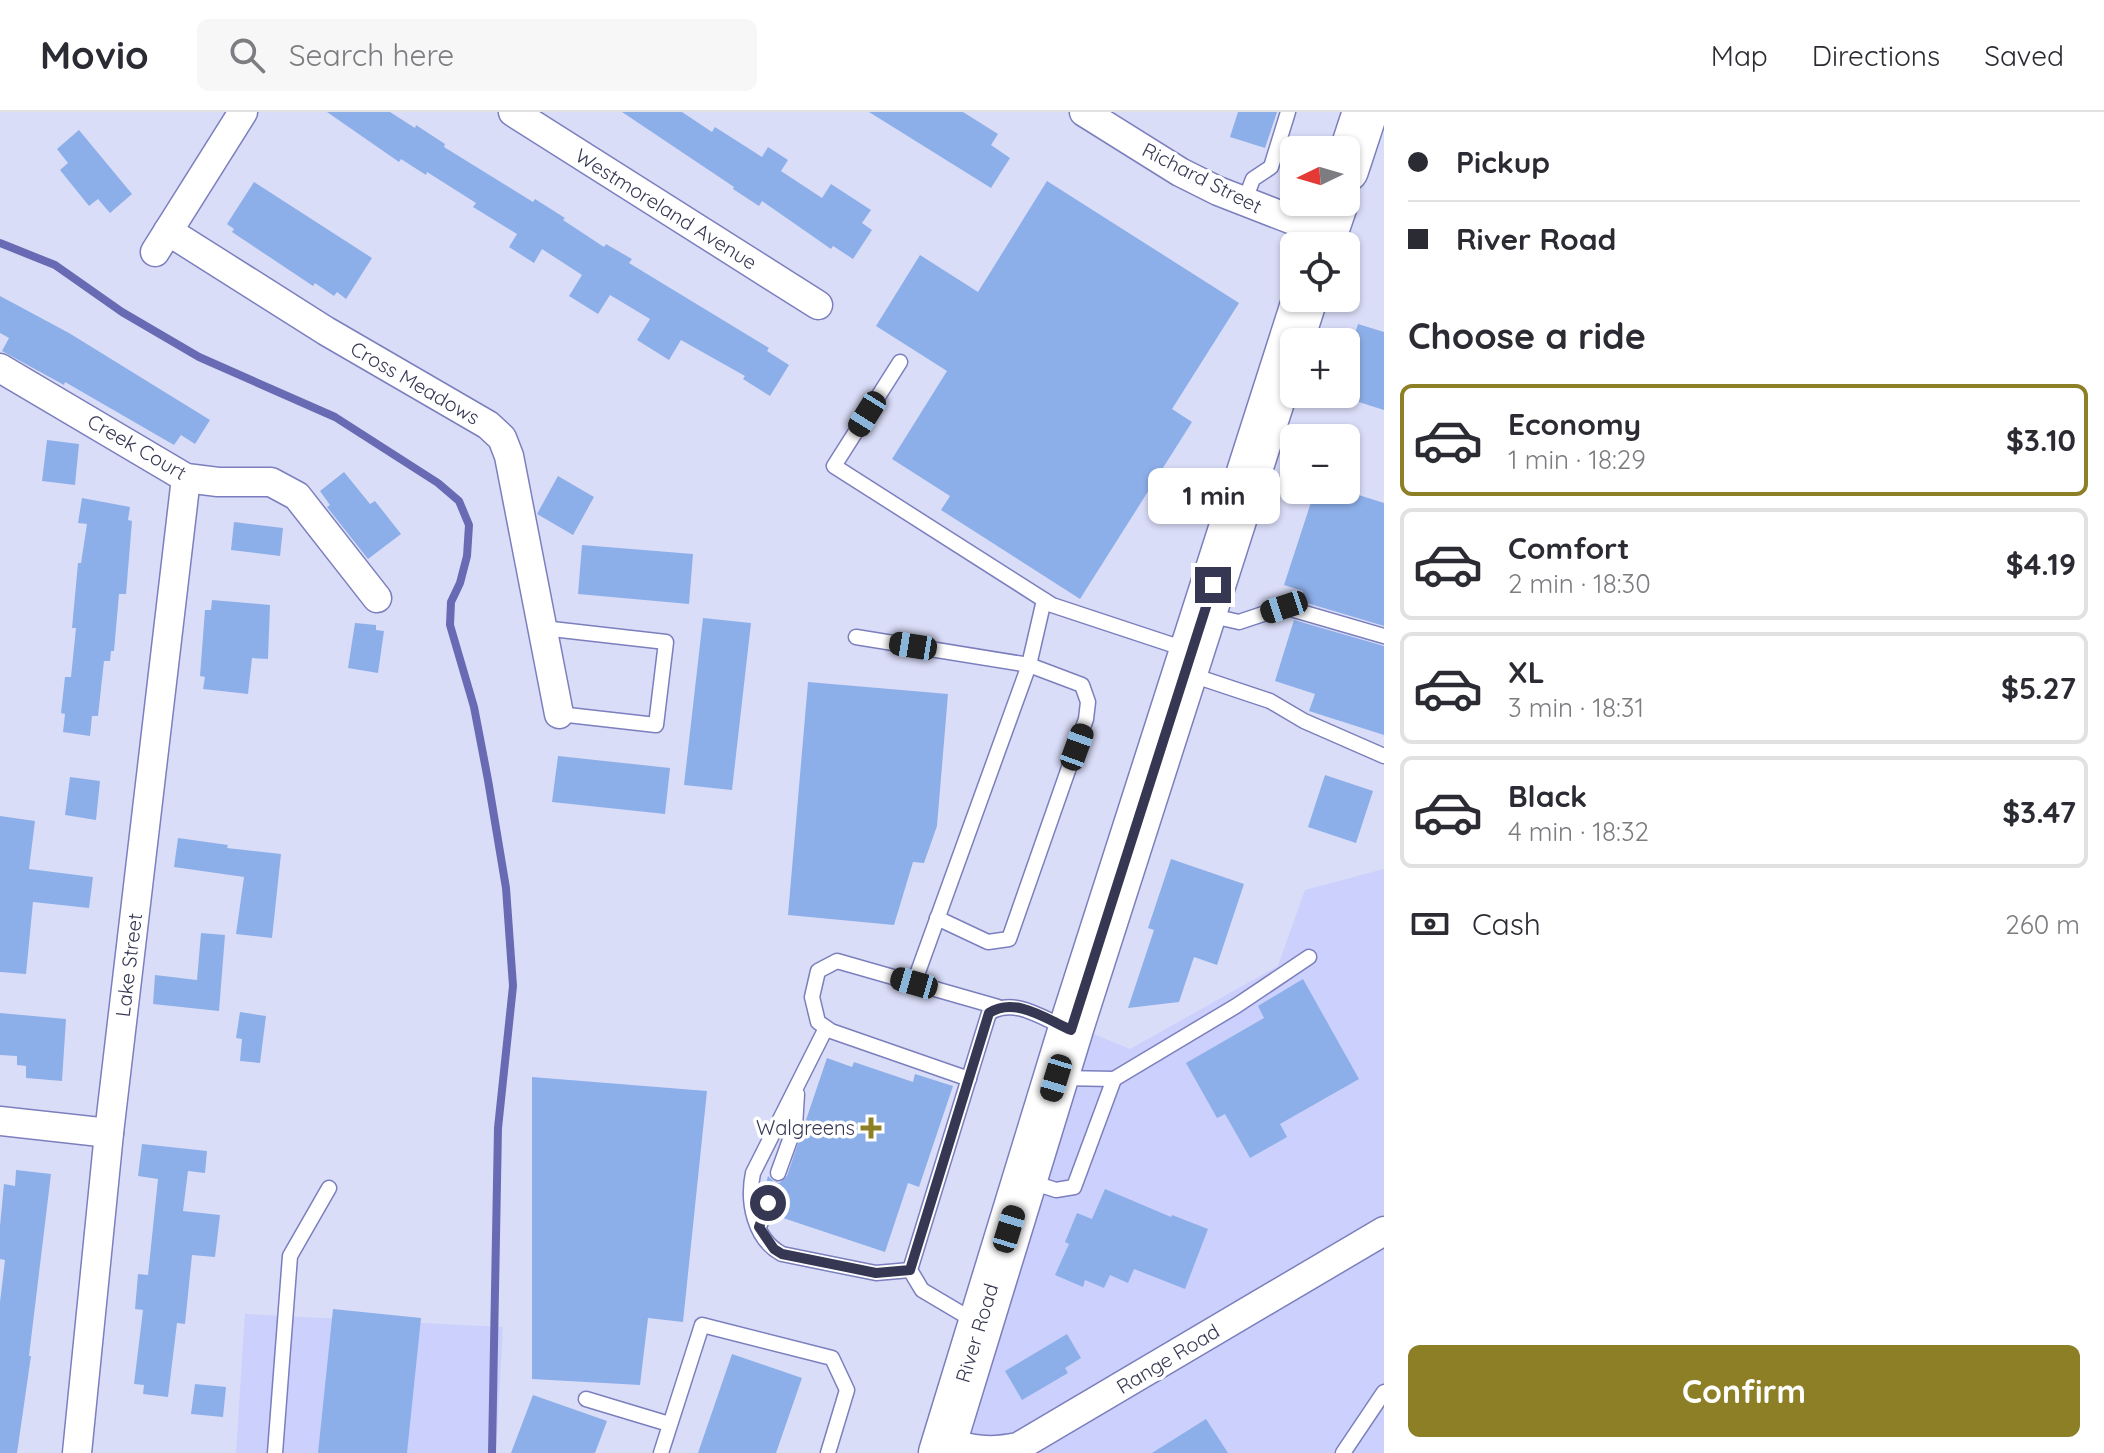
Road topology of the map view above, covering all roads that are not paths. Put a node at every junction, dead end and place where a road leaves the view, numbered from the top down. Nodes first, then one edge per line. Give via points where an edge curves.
1 (243, 112) edge
2 (513, 112) edge
3 (1084, 112) edge
4 (1288, 112) edge
5 (1365, 112) edge
6 (1357, 136) edge
7 (1244, 202) junction
8 (1328, 227) edge
9 (818, 305) dead end
10 (1301, 312) edge
11 (900, 362) dead end
12 (0, 368) edge
13 (186, 478) junction
14 (377, 598) dead end
15 (1044, 600) junction
16 (543, 628) junction
17 (1384, 636) edge
18 (856, 637) dead end
19 (1194, 646) junction
20 (1029, 665) junction
21 (559, 714) joint
22 (1384, 756) edge
23 (937, 918) junction
24 (1309, 957) dead end
25 (914, 983) junction
26 (998, 1007) junction
27 (826, 1028) junction
28 (1071, 1030) junction
29 (1056, 1078) junction
30 (969, 1079) junction
31 (1114, 1079) junction
32 (798, 1085) junction
33 (0, 1121) edge
34 (109, 1133) junction
35 (778, 1173) dead end
36 (1025, 1180) junction
37 (329, 1188) dead end
38 (768, 1203) dead end
39 (1384, 1231) edge
40 (762, 1233) junction
41 (910, 1270) junction
42 (980, 1325) junction
43 (1384, 1392) edge
44 (586, 1399) dead end
45 (669, 1424) junction
46 (943, 1447) edge
47 (77, 1453) edge
48 (275, 1453) edge
49 (661, 1453) edge
50 (828, 1453) edge
51 (1343, 1453) edge

1 - 16 street, Cross Meadows via 162,241 314,324 502,438
2 - 9 street, Westmoreland Avenue
3 - 7 street, Richard Street via 1180,172
4 - 7 lane via 1271,167 1253,179
5 - 6 main road
7 - 8 street, Richard Street
10 - 19 main road, River Road
11 - 15 lane via 834,466
12 - 13 street, Creek Court
13 - 14 street, Creek Court via 271,482 297,496
13 - 34 street, Lake Street
15 - 19 lane
15 - 20 lane
16 - 21 street, Cross Meadows
16 - 21 lane via 666,642 656,725
17 - 19 lane via 1284,607 1239,622
18 - 20 lane
19 - 22 lane via 1304,721
19 - 28 main road, River Road
20 - 23 lane
20 - 23 lane via 1082,685 1088,702 1009,939 988,942
23 - 25 lane
24 - 31 lane
25 - 26 lane
25 - 27 lane via 837,961 818,971 812,997 818,1022
26 - 28 lane via 1017,1006
26 - 30 lane via 989,1013
27 - 30 lane
27 - 32 lane
28 - 29 main road, River Road
29 - 31 lane
29 - 36 main road, River Road
30 - 41 lane
31 - 36 lane via 1074,1187 1056,1190
32 - 35 lane via 795,1126
32 - 40 lane via 753,1173 750,1201
33 - 34 street
34 - 47 street, Lake Street
36 - 42 main road, River Road
37 - 48 lane via 290,1256
38 - 40 lane
39 - 46 street, Range Road via 1018,1447 997,1453
40 - 41 lane via 782,1254 876,1273
41 - 42 lane via 922,1290
42 - 46 main road, River Road
43 - 51 lane
44 - 45 lane
45 - 49 lane
45 - 50 lane via 702,1325 832,1358 847,1390

